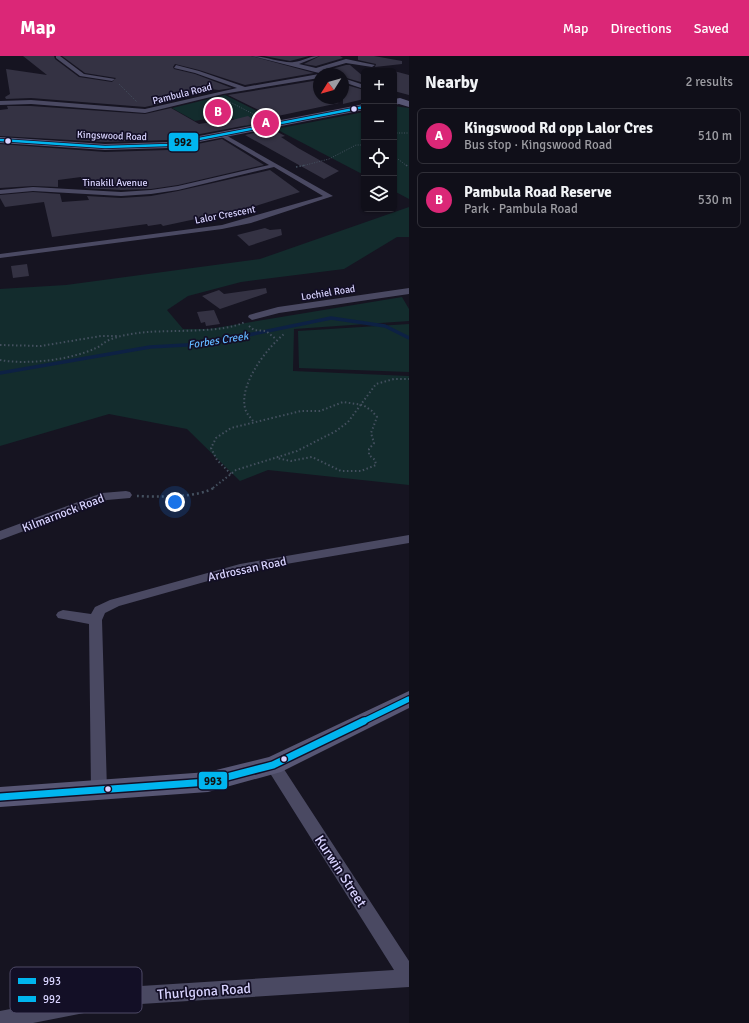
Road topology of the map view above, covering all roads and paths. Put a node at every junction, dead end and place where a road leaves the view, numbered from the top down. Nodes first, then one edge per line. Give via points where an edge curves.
1 (66, 56) edge
2 (255, 56) edge
3 (316, 56) edge
4 (57, 57) edge
5 (294, 64) junction
6 (372, 65) dead end
7 (176, 67) dead end
8 (330, 68) edge
9 (313, 71) edge
10 (313, 74) edge
11 (112, 79) joint
12 (349, 82) edge
13 (361, 86) edge
14 (246, 89) junction
15 (213, 95) junction
16 (397, 100) edge
17 (0, 103) edge
18 (409, 104) edge
19 (361, 108) edge
20 (145, 111) junction
21 (273, 125) junction
22 (397, 133) edge
23 (409, 133) edge
24 (222, 135) junction
25 (0, 140) edge
26 (361, 145) edge
27 (397, 158) edge
28 (276, 165) junction
29 (409, 166) edge
30 (0, 192) edge
31 (0, 256) edge
32 (409, 291) edge
33 (252, 317) joint
34 (249, 326) dead end
35 (284, 334) dead end
36 (122, 336) junction
37 (276, 339) junction
38 (0, 345) edge
39 (0, 360) edge
40 (409, 379) edge
41 (361, 404) junction
42 (253, 421) junction
43 (276, 458) junction
44 (231, 474) junction
45 (126, 495) joint
46 (0, 536) edge
47 (409, 539) edge
48 (63, 615) dead end
49 (95, 620) junction
50 (409, 699) edge
51 (273, 765) junction
52 (99, 790) junction
53 (0, 797) edge
54 (409, 978) edge
55 (142, 995) edge
56 (36, 1013) edge
57 (0, 1020) edge

1 - 4 street
2 - 5 street
3 - 5 street
4 - 11 street via 82,75
5 - 9 street
6 - 8 street, Pambula Road via 346,61
7 - 14 street via 205,74
10 - 14 street, Pambula Road
11 - 20 path via 125,88
12 - 13 street
14 - 15 street, Pambula Road
15 - 20 street, Pambula Road
15 - 21 path
16 - 18 street
17 - 20 street, Pambula Road via 31,102
19 - 21 street, Kingswood Road
21 - 24 street, Kingswood Road
22 - 23 path
24 - 25 street, Kingswood Road via 136,148
24 - 28 street, Lalor Crescent
26 - 28 path via 329,158 293,168
27 - 29 path
28 - 30 street, Tinakill Avenue via 151,192 115,194 33,189
28 - 31 street, Lalor Crescent via 329,196 248,221 222,226
32 - 33 street, Lochiel Road via 278,310
33 - 36 path via 242,324 219,328
34 - 37 path via 254,330 266,331
35 - 37 path
36 - 38 path via 101,336 41,346
36 - 39 path via 67,357 14,363
37 - 42 path via 253,371 245,398 245,408
40 - 41 path via 381,380 372,387
41 - 42 path via 342,402 323,410
41 - 43 path via 348,422 328,436
41 - 43 path via 373,410 377,417 371,433 374,443 369,449 369,455 375,460 376,465 361,471 341,471 323,460 312,458 290,461
42 - 44 path via 218,434 212,444 216,460
43 - 44 path via 239,469
44 - 45 path via 208,492
45 - 46 street, Kilmarnock Road via 106,496
47 - 49 street, Ardrossan Road via 233,570 115,603 100,610
48 - 49 street
49 - 52 street
50 - 51 street
51 - 52 street via 208,782
51 - 54 street, Kurwin Street
52 - 53 street
54 - 55 street, Thurlgona Road
56 - 57 street, Thurlgona Road

